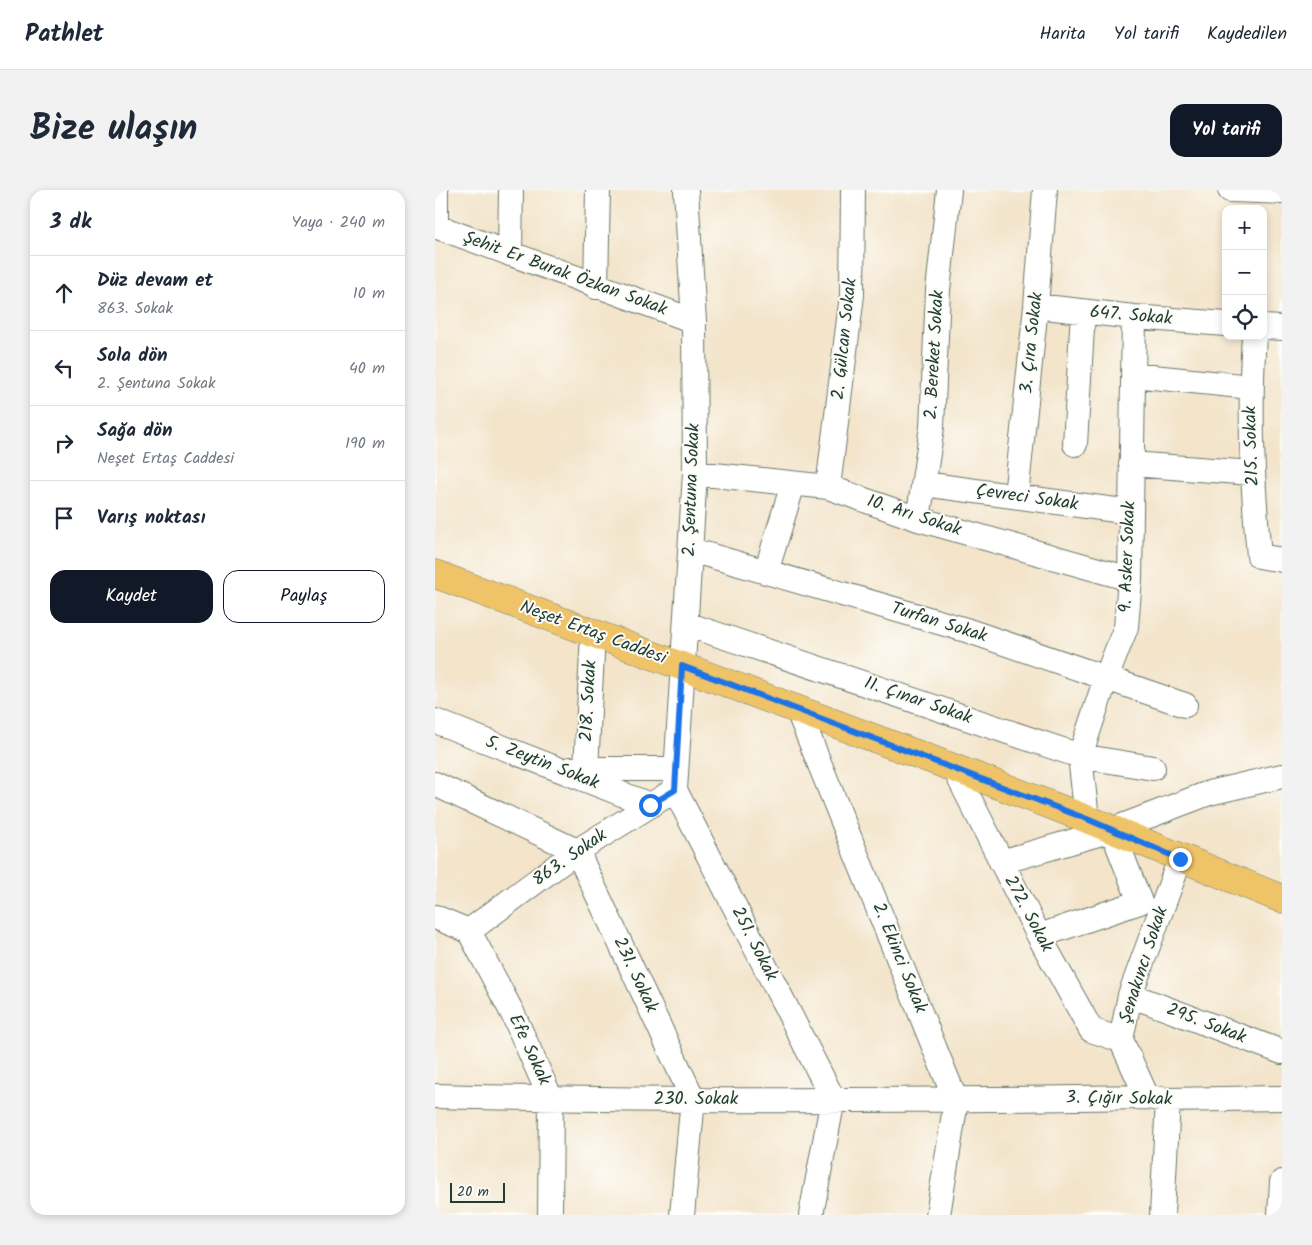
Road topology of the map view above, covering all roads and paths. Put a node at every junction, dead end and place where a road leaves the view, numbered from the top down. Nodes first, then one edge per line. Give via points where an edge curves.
1 (436, 190) edge
2 (511, 190) edge
3 (598, 190) edge
4 (686, 190) edge
5 (853, 190) edge
6 (949, 190) edge
7 (1045, 190) edge
8 (1230, 190) edge
9 (1250, 190) edge
10 (1282, 192) edge
11 (435, 226) edge
12 (509, 254) junction
13 (596, 286) junction
14 (1036, 306) junction
15 (1083, 312) junction
16 (1134, 318) junction
17 (694, 321) junction
18 (1222, 324) edge
19 (1267, 327) edge
20 (1282, 328) edge
21 (1254, 340) edge
22 (1133, 375) junction
23 (1251, 387) junction
24 (1075, 444) dead end
25 (1131, 464) junction
26 (695, 473) junction
27 (1251, 473) junction
28 (793, 484) junction
29 (924, 484) junction
30 (828, 487) junction
31 (1016, 496) junction
32 (1130, 512) junction
33 (918, 519) junction
34 (691, 550) junction
35 (1271, 558) edge
36 (766, 572) junction
37 (435, 574) edge
38 (1130, 579) junction
39 (686, 624) junction
40 (593, 634) junction
41 (682, 666) junction
42 (1106, 678) junction
43 (1185, 705) dead end
44 (797, 708) junction
45 (435, 721) edge
46 (1080, 756) junction
47 (954, 768) junction
48 (1153, 768) dead end
49 (555, 769) junction
50 (586, 769) junction
51 (1282, 776) edge
52 (675, 779) junction
53 (435, 784) edge
54 (650, 805) junction
55 (1100, 824) junction
56 (577, 851) junction
57 (1180, 859) junction
58 (1001, 862) junction
59 (1282, 899) edge
60 (435, 917) edge
61 (469, 931) junction
62 (1039, 936) junction
63 (1130, 995) junction
64 (1121, 1040) junction
65 (1282, 1052) edge
66 (435, 1096) edge
67 (1158, 1098) junction
68 (1282, 1098) edge
69 (551, 1099) junction
70 (693, 1099) junction
71 (833, 1099) junction
72 (957, 1100) junction
73 (1282, 1182) edge
74 (1281, 1211) edge
75 (550, 1215) edge
76 (682, 1215) edge
77 (811, 1215) edge
78 (938, 1215) edge
79 (1163, 1215) edge

1 - 11 street
2 - 12 street
3 - 13 street
4 - 17 street, 2. Şentuna Sokak
5 - 30 street, 2. Gülcan Sokak via 852,295
6 - 29 street, 2. Bereket Sokak
7 - 14 street, 3. Çıra Sokak
8 - 9 street
9 - 10 street
11 - 12 street, Şehit Er Burak Özkan Sokak
12 - 13 street, Şehit Er Burak Özkan Sokak
13 - 17 street, Şehit Er Burak Özkan Sokak
14 - 15 street, 647. Sokak
14 - 31 street, 3. Çıra Sokak
15 - 16 street, 647. Sokak
15 - 24 street
16 - 18 street, 647. Sokak
16 - 22 street, 9. Asker Sokak
17 - 26 street, 2. Şentuna Sokak
19 - 20 street
21 - 23 street, 215. Sokak
22 - 23 street
22 - 25 street, 9. Asker Sokak
23 - 27 street, 215. Sokak
25 - 27 street
25 - 32 street, 9. Asker Sokak
26 - 28 street, 10. Arı Sokak
26 - 34 street, 2. Şentuna Sokak
27 - 35 street, 215. Sokak
28 - 30 street, 10. Arı Sokak
28 - 36 street
29 - 31 street, Çevreci Sokak
29 - 33 street, 2. Bereket Sokak
30 - 33 street, 10. Arı Sokak
31 - 32 street, Çevreci Sokak
32 - 38 street, 9. Asker Sokak
33 - 38 street, 10. Arı Sokak
34 - 36 street, Turfan Sokak
34 - 39 street, 2. Şentuna Sokak
36 - 42 street, Turfan Sokak via 966,630
37 - 40 main road, Neşet Ertaş Caddesi
38 - 42 street, 9. Asker Sokak via 1126,627
39 - 41 street, 2. Şentuna Sokak
39 - 46 street, 11. Çınar Sokak
40 - 41 main road, Neşet Ertaş Caddesi
40 - 50 street, 218. Sokak
41 - 44 main road, Neşet Ertaş Caddesi
41 - 52 street, 2. Şentuna Sokak
42 - 43 street, Turfan Sokak
42 - 46 street, 9. Asker Sokak
44 - 47 main road, Neşet Ertaş Caddesi
44 - 72 street, 2. Ekinci Sokak
45 - 49 street, 5. Zeytin Sokak
46 - 48 street, 11. Çınar Sokak
46 - 55 street, 9. Asker Sokak
47 - 55 main road, Neşet Ertaş Caddesi
47 - 58 street, 272. Sokak
49 - 50 street
49 - 54 street, 5. Zeytin Sokak
50 - 52 street
51 - 55 street
52 - 54 street, 863. Sokak
52 - 71 street, 251. Sokak
53 - 56 street
54 - 56 street, 863. Sokak
55 - 57 main road, Neşet Ertaş Caddesi
55 - 58 street
55 - 62 street, 9. Asker Sokak via 1140,902
56 - 61 street, 863. Sokak
56 - 70 street, 231. Sokak
57 - 59 main road, Neşet Ertaş Caddesi
57 - 63 street, Şenakıncı Sokak
58 - 62 street, 272. Sokak
60 - 61 street
61 - 69 street, Efe Sokak via 513,1014
62 - 64 street, 272. Sokak via 1091,1030
63 - 64 street, Şenakıncı Sokak
63 - 65 street, 295. Sokak
64 - 67 street, Şenakıncı Sokak
66 - 69 street, 230. Sokak
67 - 68 street, 3. Çığır Sokak
67 - 72 street, 3. Çığır Sokak
67 - 79 street
69 - 70 street, 230. Sokak
69 - 75 street, Efe Sokak
70 - 71 street, 230. Sokak
70 - 76 street
71 - 72 street, 230. Sokak
71 - 77 street
72 - 78 street
73 - 74 street

